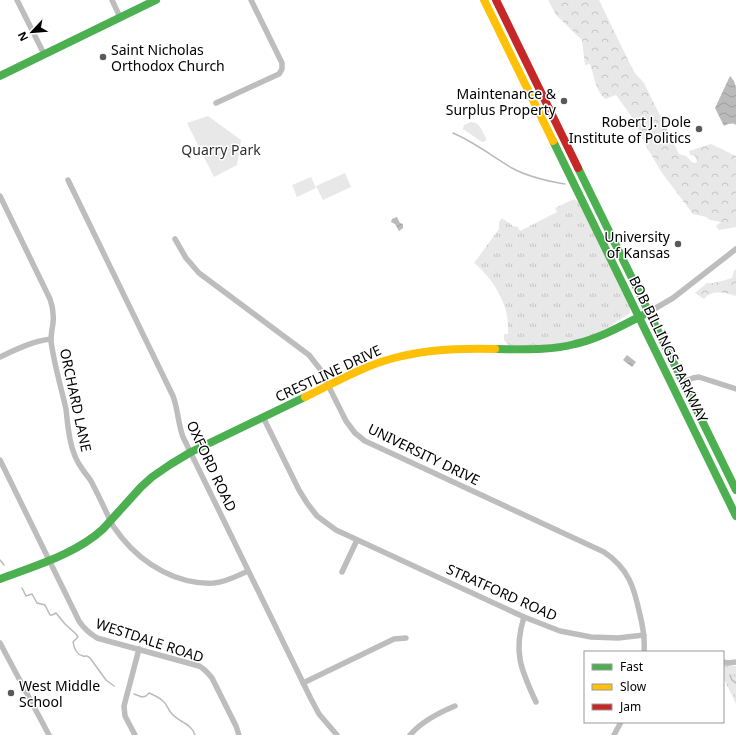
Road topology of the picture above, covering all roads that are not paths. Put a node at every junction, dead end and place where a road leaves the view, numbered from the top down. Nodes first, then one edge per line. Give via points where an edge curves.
1 (18, 0) edge
2 (112, 0) edge
3 (156, 0) edge
4 (252, 0) edge
5 (484, 0) edge
6 (496, 0) edge
7 (120, 17) junction
8 (44, 54) junction
9 (0, 76) edge
10 (216, 104) dead end
11 (68, 180) dead end
12 (0, 196) edge
13 (175, 239) dead end
14 (736, 249) edge
15 (649, 312) junction
16 (639, 317) junction
17 (51, 339) junction
18 (0, 357) edge
19 (683, 382) junction
20 (328, 386) junction
21 (736, 389) edge
22 (263, 417) junction
23 (191, 452) junction
24 (0, 460) edge
25 (736, 490) edge
26 (736, 516) edge
27 (111, 520) junction
28 (357, 540) junction
29 (49, 560) junction
30 (248, 571) junction
31 (342, 572) dead end
32 (0, 579) edge
33 (524, 616) junction
34 (644, 635) junction
35 (406, 638) dead end
36 (0, 643) edge
37 (139, 649) junction
38 (644, 651) edge
39 (724, 662) edge
40 (736, 662) edge
41 (303, 683) junction
42 (536, 702) dead end
43 (455, 706) dead end
44 (620, 723) edge
45 (49, 735) edge
46 (135, 735) edge
47 (239, 735) edge
48 (336, 735) edge
49 (410, 735) edge
50 (614, 735) edge

1 - 8 street
2 - 7 street
3 - 7 main road
4 - 10 street via 282,63 282,69 279,74
5 - 16 main road, BOB BILLINGS PARKWAY
6 - 15 main road, BOB BILLINGS PARKWAY
7 - 8 main road
8 - 9 main road
11 - 23 street, OXFORD ROAD via 173,396 181,431
12 - 17 street, ORCHARD LANE via 53,307
13 - 20 street, UNIVERSITY DRIVE via 186,258 208,281 309,355 320,369
14 - 15 street, CRESTLINE DRIVE via 673,298
15 - 16 main road, CRESTLINE DRIVE
15 - 19 main road, BOB BILLINGS PARKWAY
16 - 20 main road, CRESTLINE DRIVE via 596,338 563,347 440,350 406,354 376,364
16 - 26 main road, BOB BILLINGS PARKWAY
17 - 18 street via 32,343
17 - 27 street, ORCHARD LANE via 66,409 69,438 78,462
19 - 21 street via 699,377
19 - 25 main road, BOB BILLINGS PARKWAY
20 - 22 main road, CRESTLINE DRIVE
20 - 34 street, UNIVERSITY DRIVE via 351,429 369,444 615,559 636,594
22 - 23 main road, CRESTLINE DRIVE
22 - 28 street, STRATFORD ROAD via 307,503 329,526
23 - 27 main road, CRESTLINE DRIVE via 142,485
23 - 30 street, OXFORD ROAD
24 - 29 street, WESTDALE ROAD
27 - 29 main road, CRESTLINE DRIVE via 82,544
27 - 30 street, ORCHARD LANE via 115,529 135,551 152,565 171,575 198,582 215,582
28 - 31 street
28 - 33 street, STRATFORD ROAD
29 - 32 main road, CRESTLINE DRIVE
29 - 37 street, WESTDALE ROAD via 87,632 97,638
30 - 41 street, OXFORD ROAD
33 - 34 street, STRATFORD ROAD via 560,631 591,637 618,638
33 - 42 street via 519,642 520,663
34 - 38 street, UNIVERSITY DRIVE
35 - 41 street via 394,639
36 - 45 street
37 - 46 street via 124,706 125,716
37 - 47 street, WESTDALE ROAD via 204,669 212,678
39 - 40 street
41 - 48 street, OXFORD ROAD via 320,714
43 - 49 street via 431,717
44 - 50 street

